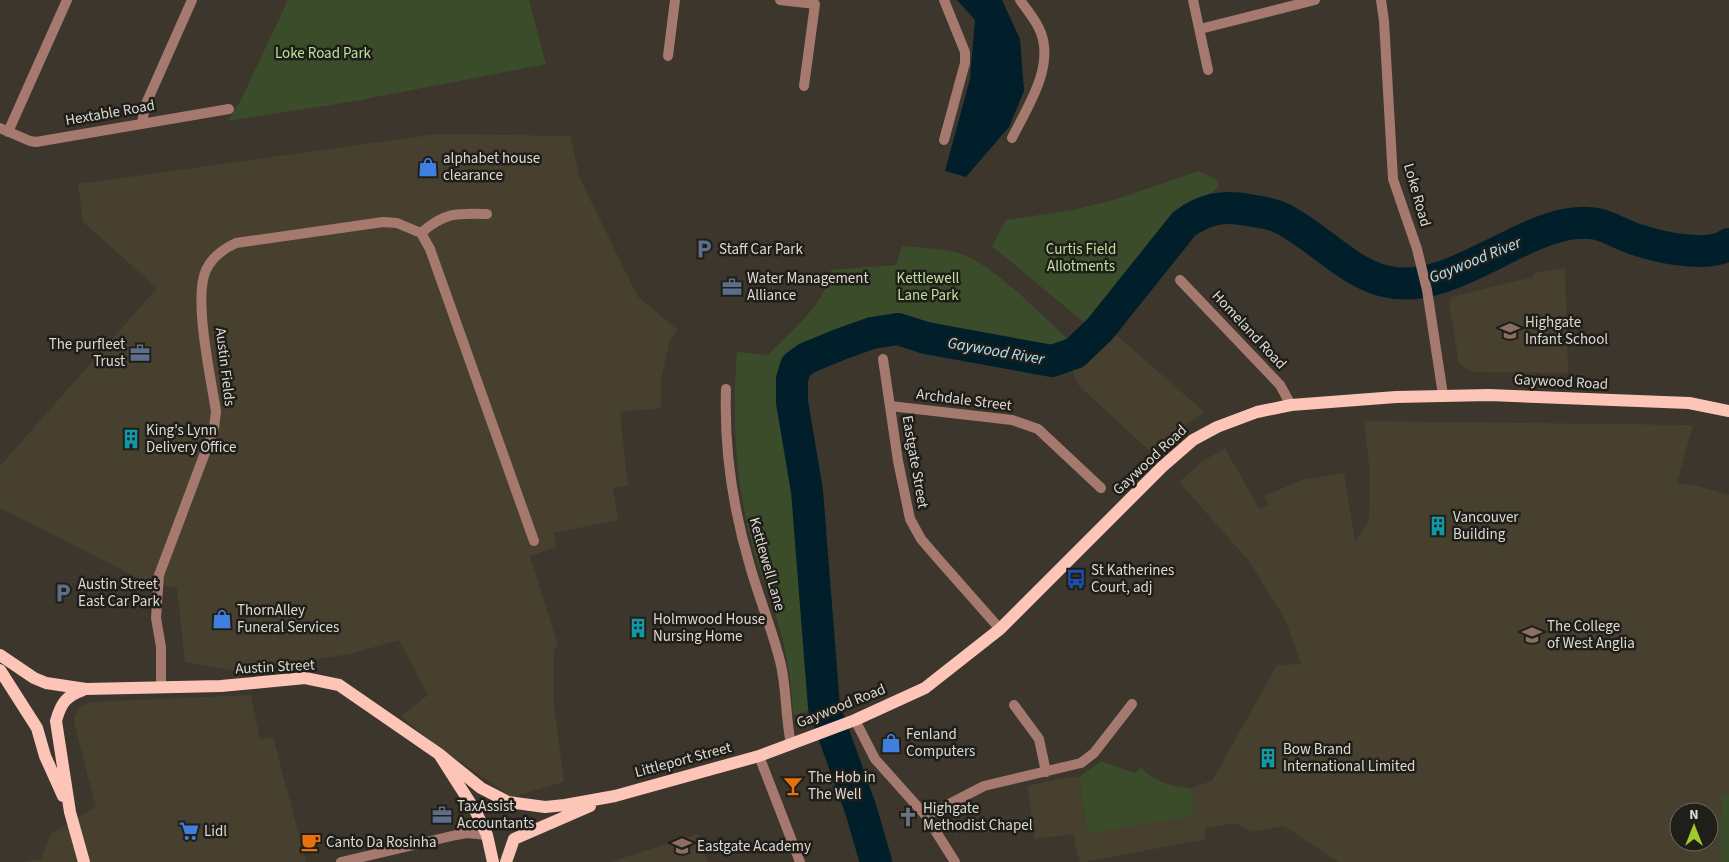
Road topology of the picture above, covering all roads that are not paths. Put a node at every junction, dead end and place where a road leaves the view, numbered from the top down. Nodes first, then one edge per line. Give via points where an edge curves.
1 (67, 0) edge
2 (192, 0) edge
3 (676, 0) edge
4 (780, 0) edge
5 (944, 0) edge
6 (1020, 0) edge
7 (1193, 0) edge
8 (1315, 0) edge
9 (1381, 0) edge
10 (1200, 29) junction
11 (668, 56) dead end
12 (1208, 70) dead end
13 (804, 86) dead end
14 (228, 109) dead end
15 (142, 123) junction
16 (4, 130) edge
17 (1012, 138) dead end
18 (944, 140) dead end
19 (487, 214) dead end
20 (421, 233) junction
21 (1180, 280) dead end
22 (883, 359) dead end
23 (726, 390) dead end
24 (1443, 396) junction
25 (1291, 405) junction
26 (890, 406) junction
27 (1729, 411) edge
28 (1101, 488) dead end
29 (534, 541) dead end
30 (1000, 629) junction
31 (0, 655) edge
32 (0, 670) edge
33 (161, 688) junction
34 (86, 689) junction
35 (1132, 704) dead end
36 (1014, 705) dead end
37 (855, 720) junction
38 (791, 744) junction
39 (439, 754) junction
40 (760, 756) junction
41 (1046, 772) junction
42 (615, 796) junction
43 (70, 812) junction
44 (926, 816) junction
45 (487, 835) junction
46 (84, 862) edge
47 (342, 862) edge
48 (493, 862) edge
49 (506, 862) edge
50 (800, 862) edge
51 (955, 862) edge

1 - 16 street
2 - 15 street via 145,106
3 - 11 street
4 - 13 street via 815,4
5 - 18 street via 965,52 965,63
6 - 17 street via 1041,32 1043,63 1035,92
7 - 10 street
8 - 10 street
9 - 24 street, Loke Road via 1393,179 1420,258
10 - 12 street
14 - 15 street, Hextable Road
15 - 16 street, Hextable Road via 36,142
19 - 20 street via 454,213
20 - 29 street via 458,326
20 - 33 street, Austin Fields via 398,223 383,222 252,239 236,242 221,250 206,270 200,291 216,411 214,429 159,575 156,618 161,647
21 - 25 street, Homeland Road via 1274,378
22 - 26 street, Eastgate Street
23 - 38 street, Kettlewell Lane via 725,423 739,526 780,662
24 - 25 main road, Gaywood Road
24 - 27 main road, Gaywood Road via 1489,394 1689,403
25 - 30 main road, Gaywood Road via 1257,412 1216,427 1193,440
26 - 28 street, Archdale Street via 1012,420 1038,429
26 - 30 street, Eastgate Street via 910,519 921,539
30 - 37 main road, Gaywood Road via 925,688
31 - 34 main road, Austin Street via 46,683
32 - 43 main road via 37,728 45,756
33 - 34 main road, Austin Street
33 - 39 main road, Austin Street via 305,678 320,680 339,685
34 - 43 main road via 69,695 56,721
35 - 41 street via 1089,758
36 - 41 street via 1039,739
37 - 38 main road, Gaywood Road
37 - 44 street via 875,759
38 - 40 main road, Gaywood Road
39 - 42 main road, Littleport Street via 481,788 508,802 565,805
39 - 45 main road, Austin Street via 460,784
40 - 42 main road, Littleport Street
40 - 50 street
41 - 44 street via 984,786
42 - 49 main road, Littleport Street via 514,839
43 - 46 main road
44 - 51 street
45 - 47 street via 461,834
45 - 48 main road, Austin Street

